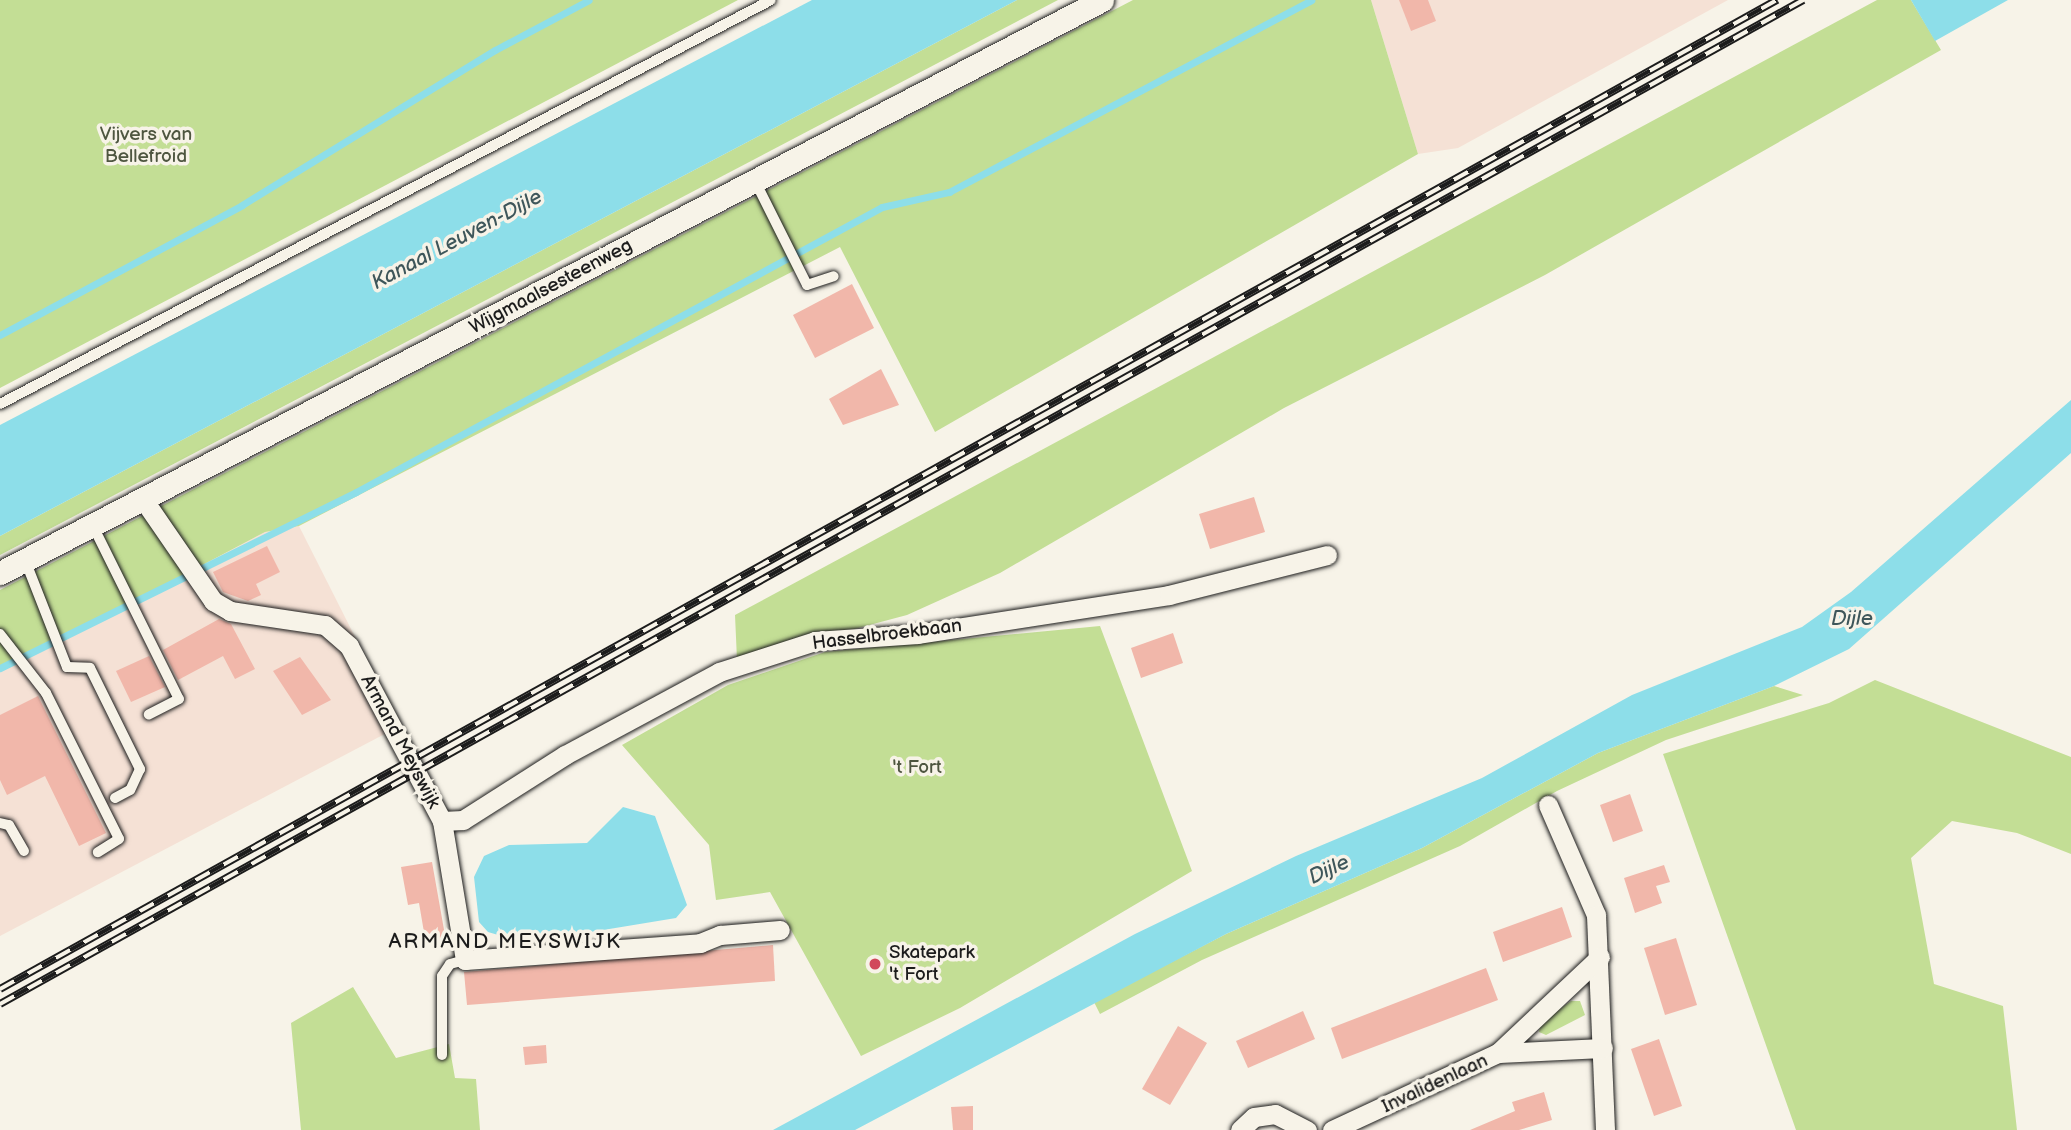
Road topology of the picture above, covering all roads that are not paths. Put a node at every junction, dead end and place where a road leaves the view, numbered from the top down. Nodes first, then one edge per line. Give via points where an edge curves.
1 (771, 0) edge
2 (1102, 0) edge
3 (755, 180) junction
4 (834, 276) dead end
5 (0, 404) edge
6 (143, 499) junction
7 (93, 524) junction
8 (1327, 555) dead end
9 (25, 560) junction
10 (0, 573) edge
11 (0, 634) edge
12 (149, 714) dead end
13 (115, 798) dead end
14 (1548, 804) dead end
15 (442, 821) junction
16 (0, 823) edge
17 (24, 851) dead end
18 (98, 852) dead end
19 (780, 930) dead end
20 (1600, 957) junction
21 (465, 960) junction
22 (1602, 1048) junction
23 (1498, 1053) junction
24 (442, 1055) dead end
25 (1240, 1130) edge
26 (1307, 1130) edge
27 (1332, 1130) edge
28 (1605, 1130) edge

1 - 5 lane
2 - 3 street, Wijgmaalsesteenweg
3 - 4 lane via 807,285
3 - 6 street, Wijgmaalsesteenweg
6 - 7 street, Wijgmaalsesteenweg
6 - 15 street, Armand Meyswijk via 201,587 230,611 325,625 349,646
7 - 9 street, Wijgmaalsesteenweg
7 - 12 lane via 179,699
8 - 15 street, Hasselbroekbaan via 1169,595 918,634 815,641 719,672 565,755 463,820
9 - 10 street, Wijgmaalsesteenweg
9 - 13 lane via 46,605 48,626 66,667 90,668 140,769 130,790
11 - 18 lane via 46,693 119,839
14 - 20 street via 1596,915
15 - 21 street, Armand Meyswijk
16 - 17 lane via 9,825
19 - 21 street via 720,935 700,943
20 - 22 street
20 - 23 street, Invalidenlaan
21 - 24 lane via 450,964 442,976
22 - 23 street, Invalidenlaan
22 - 28 street
23 - 27 street, Invalidenlaan
25 - 26 street via 1254,1117 1275,1114

